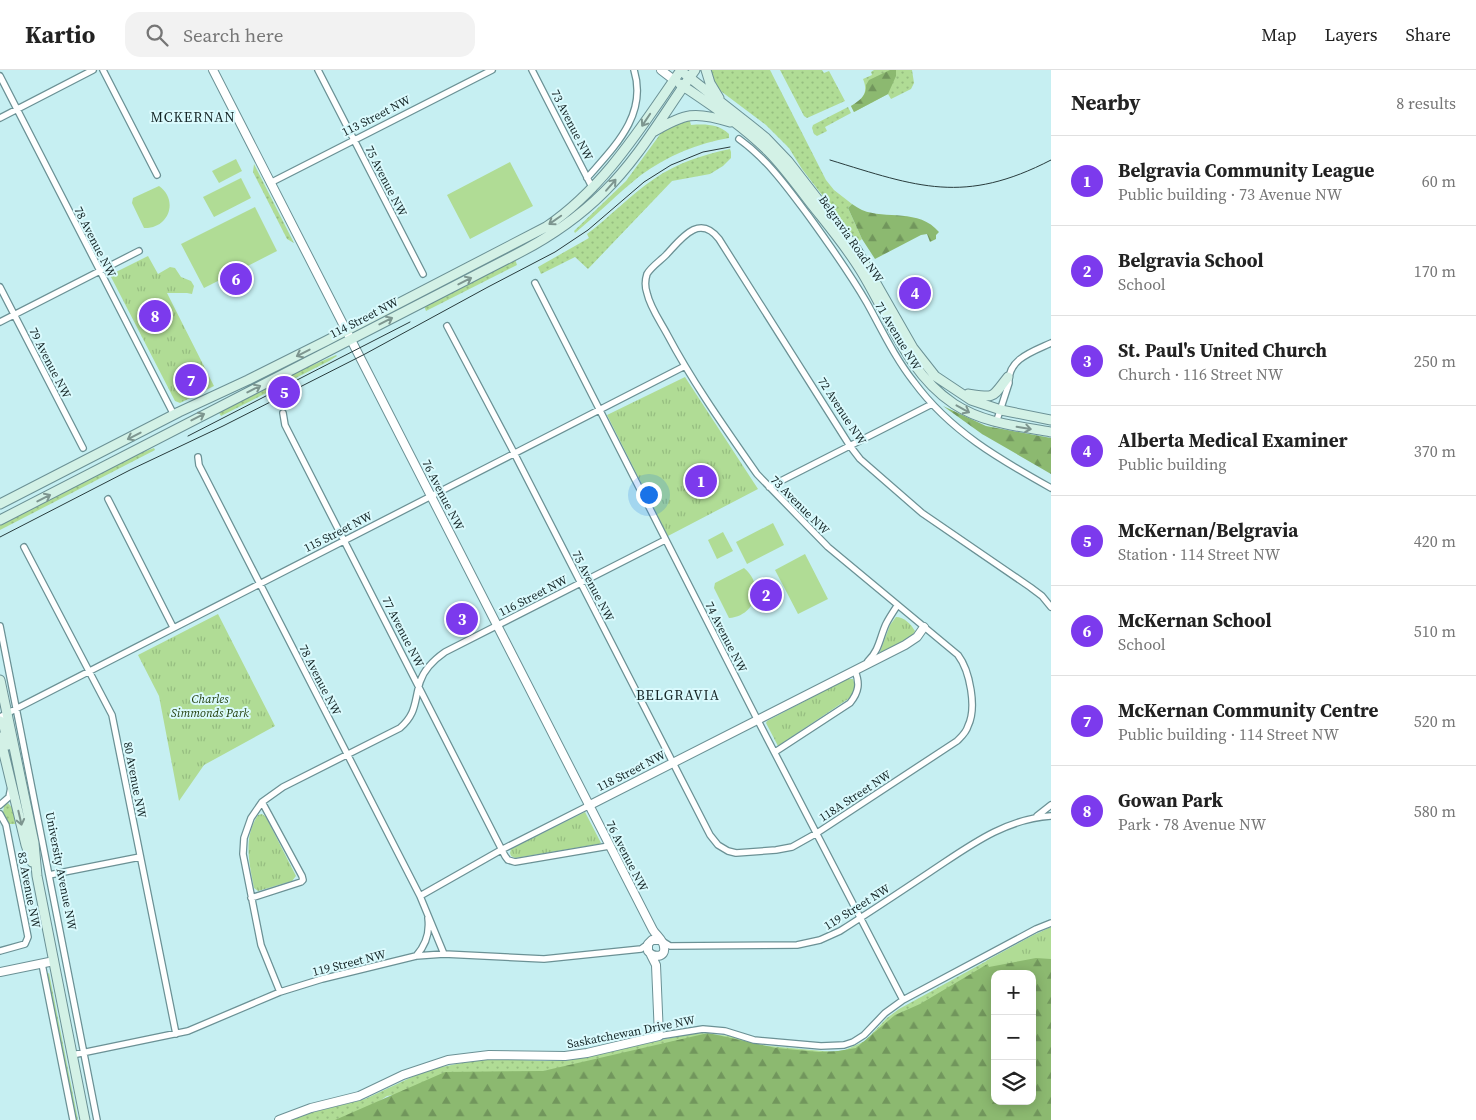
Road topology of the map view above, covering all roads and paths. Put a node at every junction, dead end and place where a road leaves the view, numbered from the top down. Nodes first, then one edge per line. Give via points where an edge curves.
1 (93, 70) edge
2 (103, 70) edge
3 (212, 70) edge
4 (318, 70) edge
5 (492, 70) edge
6 (532, 70) edge
7 (634, 70) edge
8 (660, 70) edge
9 (678, 70) edge
10 (706, 70) edge
11 (693, 73) edge
12 (0, 76) edge
13 (674, 80) junction
14 (684, 86) junction
15 (724, 106) junction
16 (16, 109) junction
17 (0, 118) edge
18 (734, 123) junction
19 (651, 133) junction
20 (739, 139) dead end
21 (354, 141) junction
22 (157, 175) dead end
23 (587, 178) junction
24 (270, 183) junction
25 (593, 189) junction
26 (703, 228) joint
27 (139, 251) dead end
28 (99, 271) junction
29 (422, 274) dead end
30 (535, 283) dead end
31 (0, 287) edge
32 (14, 315) junction
33 (0, 322) edge
34 (447, 326) dead end
35 (348, 335) junction
36 (1051, 342) edge
37 (685, 366) junction
38 (1008, 377) junction
39 (960, 394) junction
40 (932, 404) junction
41 (599, 410) junction
42 (1001, 410) junction
43 (283, 412) dead end
44 (174, 415) junction
45 (1051, 420) edge
46 (996, 423) junction
47 (1051, 432) edge
48 (850, 446) junction
49 (83, 448) dead end
50 (514, 453) junction
51 (198, 457) dead end
52 (769, 488) junction
53 (1051, 488) edge
54 (431, 496) junction
55 (108, 499) dead end
56 (0, 504) edge
57 (0, 520) edge
58 (665, 540) junction
59 (344, 541) junction
60 (24, 546) dead end
61 (580, 583) junction
62 (260, 584) junction
63 (897, 606) junction
64 (1051, 607) edge
65 (497, 625) junction
66 (0, 626) edge
67 (173, 627) junction
68 (924, 627) junction
69 (864, 666) junction
70 (89, 670) junction
71 (855, 671) junction
72 (0, 680) edge
73 (419, 687) junction
74 (0, 703) edge
75 (8, 712) edge
76 (972, 715) joint
77 (757, 720) junction
78 (0, 721) edge
79 (0, 737) edge
80 (775, 752) junction
81 (346, 755) junction
82 (673, 763) junction
83 (21, 780) junction
84 (12, 785) junction
85 (262, 802) junction
86 (0, 805) edge
87 (1051, 805) edge
88 (588, 806) junction
89 (0, 814) edge
90 (1051, 816) edge
91 (1035, 817) junction
92 (817, 833) junction
93 (609, 846) junction
94 (501, 850) junction
95 (728, 851) joint
96 (140, 857) junction
97 (49, 875) junction
98 (37, 876) junction
99 (420, 896) junction
100 (251, 898) junction
101 (427, 911) junction
102 (860, 918) junction
103 (1051, 923) edge
104 (653, 930) junction
105 (660, 941) junction
106 (649, 943) junction
107 (670, 946) junction
108 (641, 949) junction
109 (0, 951) edge
110 (663, 953) junction
111 (444, 954) junction
112 (650, 954) junction
113 (416, 956) junction
114 (54, 961) junction
115 (42, 964) junction
116 (656, 965) junction
117 (0, 972) edge
118 (280, 992) junction
119 (903, 1000) junction
120 (176, 1034) junction
121 (659, 1036) junction
122 (84, 1052) junction
123 (72, 1055) junction
124 (73, 1120) edge
125 (85, 1120) edge
126 (98, 1120) edge
127 (279, 1120) edge

1 - 16 street
2 - 22 street
3 - 24 street, 76 Avenue NW
4 - 21 street, 75 Avenue NW
5 - 21 street, 113 Street NW
6 - 23 street, 73 Avenue NW
7 - 23 street via 638,98 633,117
8 - 13 street
9 - 11 main road, Belgravia Road NW
9 - 13 main road, 114 Street NW
10 - 15 main road
11 - 14 main road, 114 Street NW
11 - 15 main road, Belgravia Road NW
12 - 16 street, 78 Avenue NW
13 - 14 main road, Belgravia Road NW
13 -> 25 main road, 114 Street NW
14 - 18 main road, Belgravia Road NW
14 - 19 main road, 114 Street NW
15 - 39 main road, Belgravia Road NW via 766,138 788,162 857,250 913,348 935,376
16 - 17 street
16 - 28 street, 78 Avenue NW
18 - 19 main road via 703,114 691,115 678,118
18 -> 46 main road, Belgravia Road NW via 773,157 830,227 861,271 922,375 953,404
35 -> 19 main road, 114 Street NW via 554,233 605,191
20 - 40 street, 71 Avenue NW via 775,171 843,264 907,373
21 - 24 street, 113 Street NW
21 - 29 street, 75 Avenue NW
23 - 25 street, 73 Avenue NW
24 - 35 street, 76 Avenue NW
25 -> 35 main road, 114 Street NW via 538,231
26 - 37 street, 73 Avenue NW via 687,233 647,276 645,285
26 - 48 street, 72 Avenue NW via 714,232 720,239
27 - 28 street
28 - 32 street
28 - 44 street, 78 Avenue NW
30 - 41 street, 74 Avenue NW
31 - 32 street, 79 Avenue NW
32 - 33 street
32 - 49 street, 79 Avenue NW
34 - 50 street, 75 Avenue NW
35 -> 44 main road, 114 Street NW
35 - 54 street, 76 Avenue NW
57 -> 35 main road, 114 Street NW
36 - 38 street via 1019,358
37 - 41 street, 115 Street NW
37 - 52 street, 73 Avenue NW
38 - 39 main road via 993,395
38 - 42 street
39 - 42 main road, Belgravia Road NW
40 - 48 street
40 - 53 street, 71 Avenue NW via 982,447
41 - 50 street, 115 Street NW
41 - 58 street, 74 Avenue NW
42 - 45 main road, Belgravia Road NW
42 - 46 street
43 - 59 street, 77 Avenue NW via 285,424
44 -> 56 main road, 114 Street NW
46 -> 47 main road, Belgravia Road NW
48 - 52 street
48 - 64 street, 72 Avenue NW via 860,459 922,513 1030,587
50 - 54 street, 115 Street NW
50 - 61 street, 75 Avenue NW
51 - 62 street, 78 Avenue NW via 199,465
52 - 63 street, 73 Avenue NW via 828,547
54 - 59 street, 115 Street NW
54 - 65 street, 76 Avenue NW
55 - 67 street
58 - 61 street, 116 Street NW
58 - 77 street, 74 Avenue NW
59 - 62 street, 115 Street NW
59 - 73 street, 77 Avenue NW
60 - 70 street, 80 Avenue NW
61 - 65 street, 116 Street NW
61 - 82 street, 75 Avenue NW
62 - 67 street, 115 Street NW
62 - 81 street, 78 Avenue NW
63 - 68 street, 73 Avenue NW
63 - 69 street, 118 Street NW via 873,656
65 - 73 street, 116 Street NW via 440,655 426,670
65 - 88 street, 76 Avenue NW
66 - 75 street, University Avenue NW
67 - 70 street, 115 Street NW
68 - 69 street, 118 Street NW via 905,645
68 - 76 street, 73 Avenue NW via 950,648 965,666
69 - 71 street, 118 Street NW
70 - 75 street, 115 Street NW
70 - 96 street, 80 Avenue NW via 112,715
71 - 77 street, 118 Street NW
71 - 80 street via 859,686 850,703
72 - 75 main road, University Avenue NW
73 - 81 street, 116 Street NW via 415,709 405,724
73 - 94 street, 77 Avenue NW
74 - 75 main road
75 - 83 main road, University Avenue NW
75 - 97 street, University Avenue NW
76 - 92 street, 118A Street NW via 957,742
77 - 80 street, 74 Avenue NW
77 - 82 street, 118 Street NW
78 - 83 main road
79 - 84 main road, University Avenue NW
80 - 92 street, 74 Avenue NW
81 - 85 street, 116 Street NW via 283,787
81 - 99 street, 78 Avenue NW
82 - 88 street, 118 Street NW
82 - 95 street, 75 Avenue NW via 710,835
83 - 98 main road, University Avenue NW
84 - 86 street via 9,797
84 -> 98 main road, University Avenue NW
85 - 100 street via 251,818 244,838
85 - 100 street via 303,880
87 - 91 street, 119 Street NW
88 - 93 street, 76 Avenue NW
88 - 94 street, 118 Street NW
89 - 109 street, 83 Avenue NW via 6,825 28,936 25,944
90 - 91 street, 119 Street NW
91 - 102 street, 119 Street NW via 988,834
92 - 95 street, 118A Street NW via 784,849 743,853
92 - 102 street, 74 Avenue NW
93 - 94 street, 77 Avenue NW via 515,862 508,860
93 - 104 street, 76 Avenue NW
94 - 99 street, 118 Street NW
96 - 97 street
96 - 120 street, 80 Avenue NW
97 - 122 street, University Avenue NW
98 - 114 main road, University Avenue NW
99 - 101 street, 78 Avenue NW
100 - 118 street via 261,945
101 - 111 street, 78 Avenue NW
101 - 113 street, 78 Avenue NW via 428,934
102 - 107 street, 119 Street NW via 830,936 808,944
102 - 119 street, 74 Avenue NW
103 - 119 street, Saskatchewan Drive NW
104 - 105 street, 76 Avenue NW
104 - 106 street
105 - 106 street via 655,939
105 - 107 street
105 - 110 street, 76 Avenue NW via 664,946
106 - 108 street, 119 Street NW
106 - 112 street
107 - 110 street
108 - 111 street, 119 Street NW via 544,959
108 - 112 street
110 - 112 street via 657,956
110 - 116 street
111 - 113 street, 119 Street NW
112 - 116 street
113 - 118 street, 119 Street NW
114 - 115 street
114 - 123 main road, University Avenue NW
115 - 117 street
115 - 124 street
116 - 121 street
118 - 120 street, 119 Street NW via 201,1027
119 - 121 street, Saskatchewan Drive NW via 864,1035 844,1045 754,1040 703,1029
120 - 122 street, 119 Street NW
121 - 127 street, Saskatchewan Drive NW via 564,1056 489,1055 448,1060 403,1075 359,1096
122 - 123 street, 119 Street NW
122 - 126 street, University Avenue NW
123 - 125 main road, University Avenue NW

